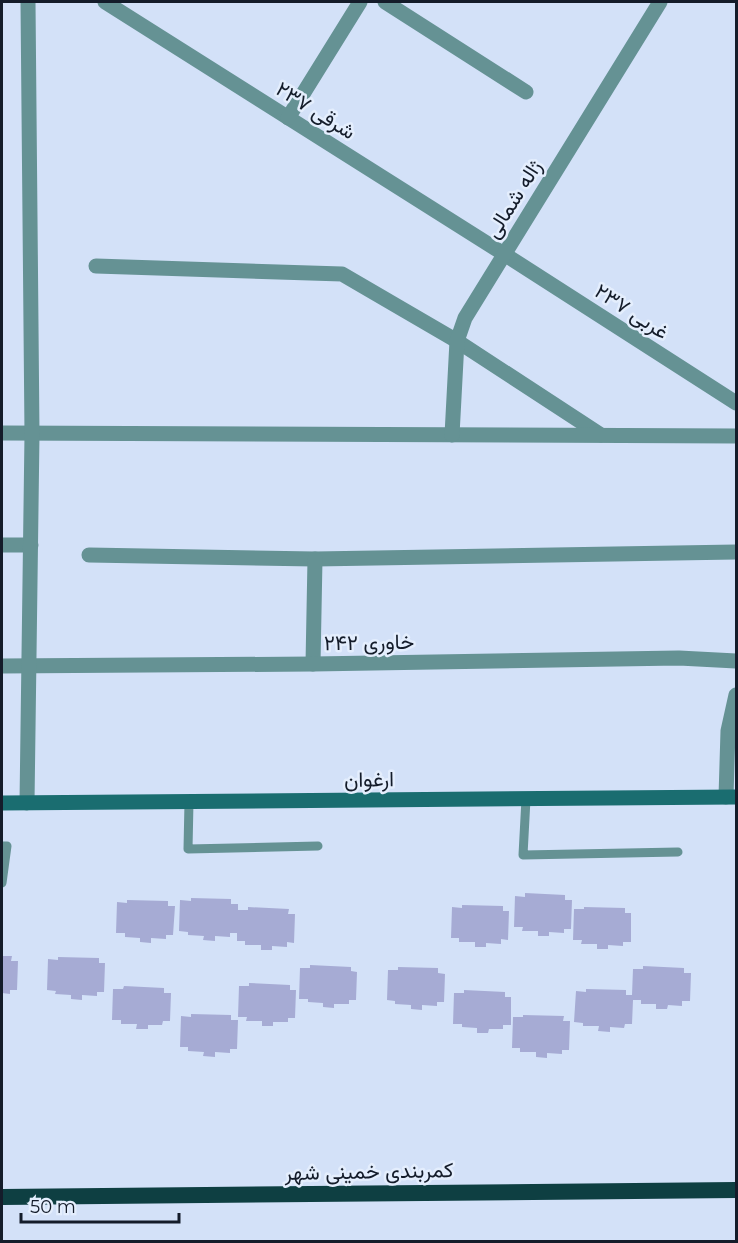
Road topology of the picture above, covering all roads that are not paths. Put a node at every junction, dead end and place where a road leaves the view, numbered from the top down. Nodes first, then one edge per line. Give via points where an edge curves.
1 (28, 2) edge
2 (105, 2) edge
3 (360, 2) edge
4 (385, 2) edge
5 (660, 2) edge
6 (526, 92) dead end
7 (288, 118) junction
8 (504, 254) junction
9 (96, 266) dead end
10 (457, 341) junction
11 (736, 404) edge
12 (2, 433) edge
13 (32, 434) junction
14 (452, 435) junction
15 (601, 435) junction
16 (736, 436) edge
17 (2, 545) edge
18 (30, 545) junction
19 (736, 552) edge
20 (89, 555) dead end
21 (315, 559) junction
22 (736, 661) edge
23 (313, 664) junction
24 (2, 666) edge
25 (28, 666) junction
26 (736, 695) edge
27 (731, 797) edge
28 (526, 799) junction
29 (189, 802) junction
30 (2, 803) edge
31 (27, 803) junction
32 (2, 846) edge
33 (318, 846) dead end
34 (678, 852) dead end
35 (2, 883) edge
36 (736, 1190) edge
37 (2, 1197) edge

1 - 13 street
2 - 7 street, ۲۳۷ شرقی
3 - 7 street
4 - 6 street
5 - 8 street, ژاله شمالی
7 - 8 street, ۲۳۷ شرقی
8 - 10 street, ژاله شمالی via 465,318
8 - 11 street, ۲۳۷ غربی
9 - 10 street via 342,274
10 - 14 street, ژاله شمالی
10 - 15 street
12 - 13 street
13 - 14 street
13 - 18 street
14 - 15 street
15 - 16 street
17 - 18 street
18 - 25 street
19 - 21 street
20 - 21 street
21 - 23 street
22 - 23 street, ۲۴۲ خاوری via 679,658
23 - 25 street, ۲۴۲ خاوری
24 - 25 street, ۲۴۲ خاوری
25 - 31 street
26 - 27 street via 728,731
27 - 28 main road, ارغوان
28 - 29 main road, ارغوان
28 - 34 lane via 522,855
29 - 31 main road, ارغوان
29 - 33 lane via 188,849
30 - 31 main road, ارغوان
32 - 35 lane via 7,846
36 - 37 highway, کمربندی خمینی شهر

